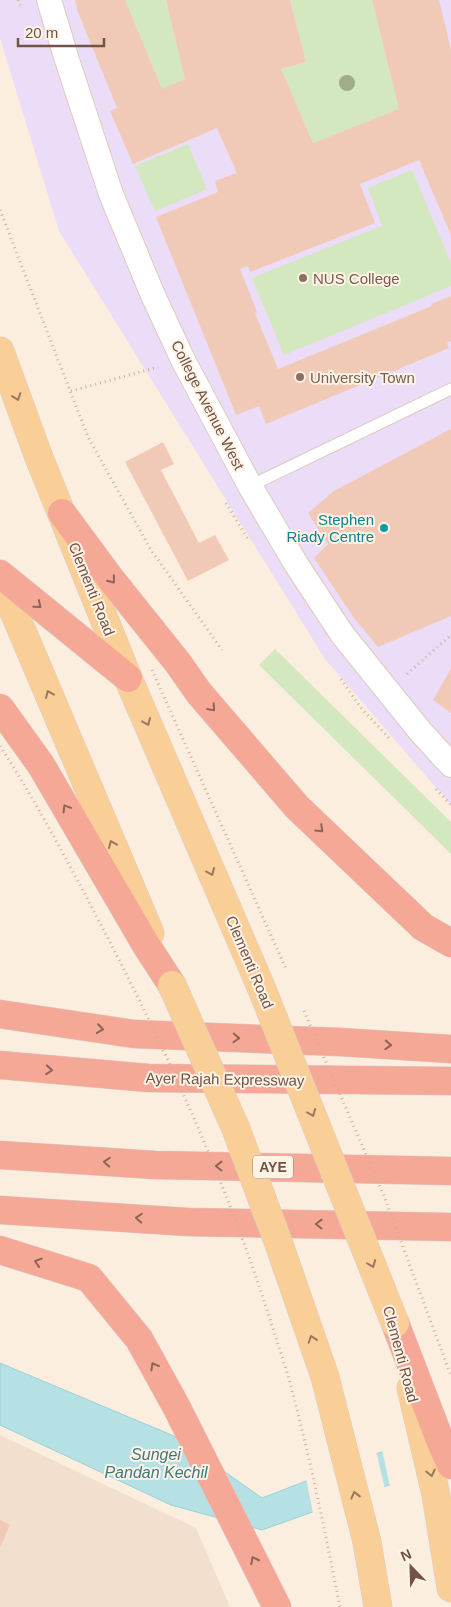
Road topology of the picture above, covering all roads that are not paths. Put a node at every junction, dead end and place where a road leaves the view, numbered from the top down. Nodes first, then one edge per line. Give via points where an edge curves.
1 (49, 0) edge
2 (0, 352) edge
3 (451, 388) edge
4 (250, 486) junction
5 (62, 513) junction
6 (0, 574) edge
7 (0, 578) edge
8 (128, 678) junction
9 (0, 708) edge
10 (451, 765) edge
11 (451, 943) edge
12 (172, 986) junction
13 (0, 1014) edge
14 (451, 1049) edge
15 (0, 1065) edge
16 (451, 1082) edge
17 (0, 1155) edge
18 (451, 1170) edge
19 (0, 1210) edge
20 (451, 1227) edge
21 (0, 1250) edge
22 (395, 1323) junction
23 (451, 1465) edge
24 (451, 1588) edge
25 (276, 1606) edge
26 (378, 1607) edge

1 - 4 street, College Avenue West via 110,194 183,360
2 -> 5 main road, Clementi Road
3 - 4 lane
4 - 10 street, College Avenue West via 342,634
5 - 8 main road, Clementi Road
5 -> 11 highway via 199,693 297,807 423,927
6 -> 8 highway
12 -> 7 main road
8 -> 22 main road, Clementi Road, bridge via 261,987
12 -> 9 highway via 41,765
26 -> 12 main road, bridge via 367,1542 325,1377 236,1129
13 -> 14 highway via 134,1034
15 -> 16 highway, Ayer Rajah Expressway via 148,1078
18 -> 17 highway, AYE via 155,1165
20 -> 19 highway via 188,1222
25 -> 21 highway via 139,1339 89,1278
22 - 23 highway
22 -> 24 main road, Clementi Road via 436,1495

